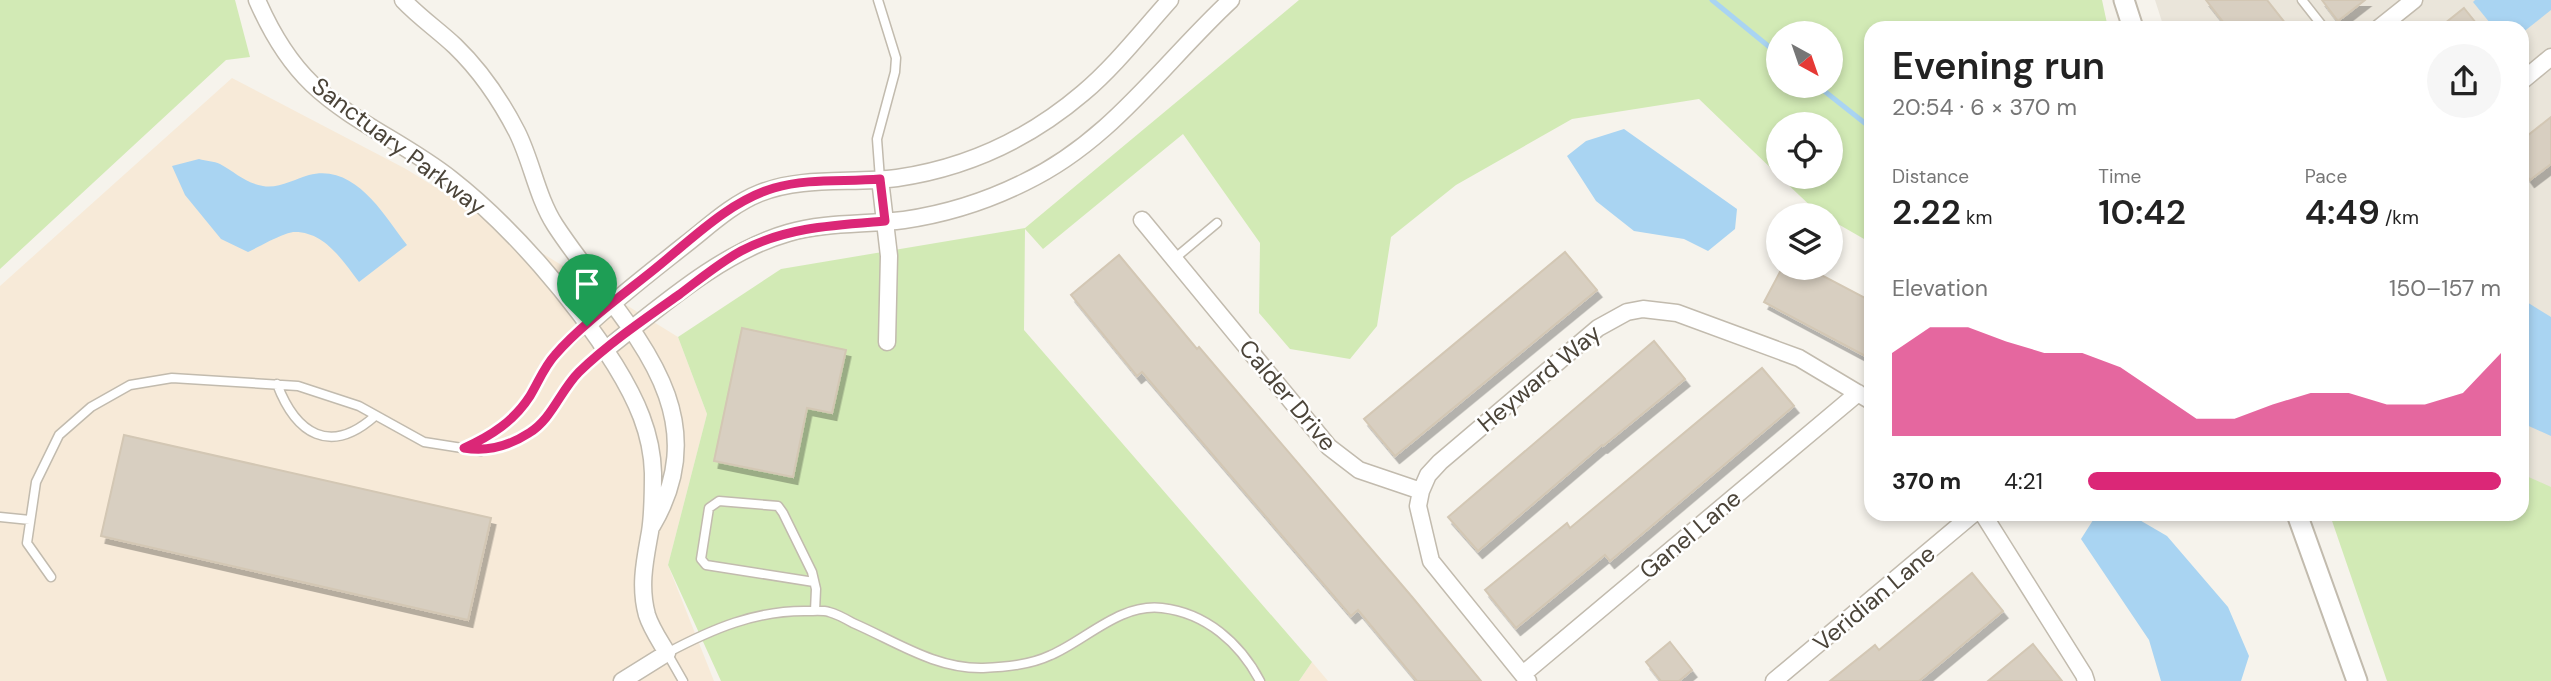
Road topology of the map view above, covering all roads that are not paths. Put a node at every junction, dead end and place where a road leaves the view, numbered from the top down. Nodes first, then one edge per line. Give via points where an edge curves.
1 (257, 0) edge
2 (403, 0) edge
3 (878, 0) edge
4 (1170, 0) edge
5 (1231, 0) edge
6 (2124, 0) edge
7 (2302, 0) edge
8 (2414, 0) edge
9 (2131, 21) edge
10 (2318, 21) edge
11 (2388, 21) edge
12 (2551, 57) edge
13 (2529, 75) edge
14 (880, 179) junction
15 (1142, 220) dead end
16 (885, 221) junction
17 (1217, 223) dead end
18 (1174, 259) junction
19 (612, 302) junction
20 (587, 326) junction
21 (632, 329) junction
22 (887, 342) dead end
23 (605, 350) junction
24 (277, 384) junction
25 (1864, 397) edge
26 (374, 416) junction
27 (464, 448) junction
28 (1421, 491) junction
29 (0, 517) edge
30 (30, 520) junction
31 (1965, 521) edge
32 (1988, 521) edge
33 (2300, 521) edge
34 (651, 528) junction
35 (51, 577) dead end
36 (814, 582) junction
37 (815, 611) junction
38 (667, 653) junction
39 (1525, 678) edge
40 (622, 681) edge
41 (683, 681) edge
42 (1260, 681) edge
43 (1774, 681) edge
44 (2085, 681) edge
45 (2357, 681) edge

1 - 20 street, Sanctuary Parkway via 280,45 312,84 473,196
2 - 19 street via 456,47 494,93 517,132 553,221
3 - 14 lane via 897,58 877,139
4 - 14 street via 1084,92 1028,133 965,162
5 - 16 street via 1129,108 1067,158 1024,183 977,202
6 - 9 street
7 - 10 lane
8 - 11 street
12 - 13 street
14 - 16 street
14 - 19 street via 797,183 756,194
15 - 18 street, Calder Drive
16 - 21 street via 808,228 758,243 730,257
16 - 22 street
17 - 18 lane
18 - 28 street, Calder Drive via 1329,447 1359,470
19 - 20 street
19 - 21 street
20 - 23 street, Sanctuary Parkway
20 - 27 lane via 553,356 520,410 494,432
21 - 23 street
21 - 34 street via 666,388 674,427 669,489
23 - 27 lane via 572,379 531,433 481,451
23 - 34 street, Sanctuary Parkway via 645,424 653,472
24 - 26 lane via 298,386 359,406
24 - 26 lane via 285,406 313,433 334,438 365,425
24 - 30 lane via 172,378 130,385 91,407 59,435 36,482
25 - 28 street, Heyward Way via 1773,347 1677,313 1627,312 1598,328 1451,453 1428,475
25 - 39 street, Ganel Lane
26 - 27 lane via 424,442
28 - 39 street via 1418,506 1431,561
29 - 30 lane
30 - 35 lane via 27,543
31 - 43 street, Veridian Lane
32 - 44 street
33 - 45 street
34 - 38 street via 642,582 644,601
36 - 36 lane via 778,506 719,501 709,508 701,559 706,565
36 - 37 lane
37 - 38 lane via 784,611 740,620
37 - 42 lane via 829,612 942,663 980,668 1048,657 1130,612 1161,607 1218,629
38 - 40 street
38 - 41 lane

